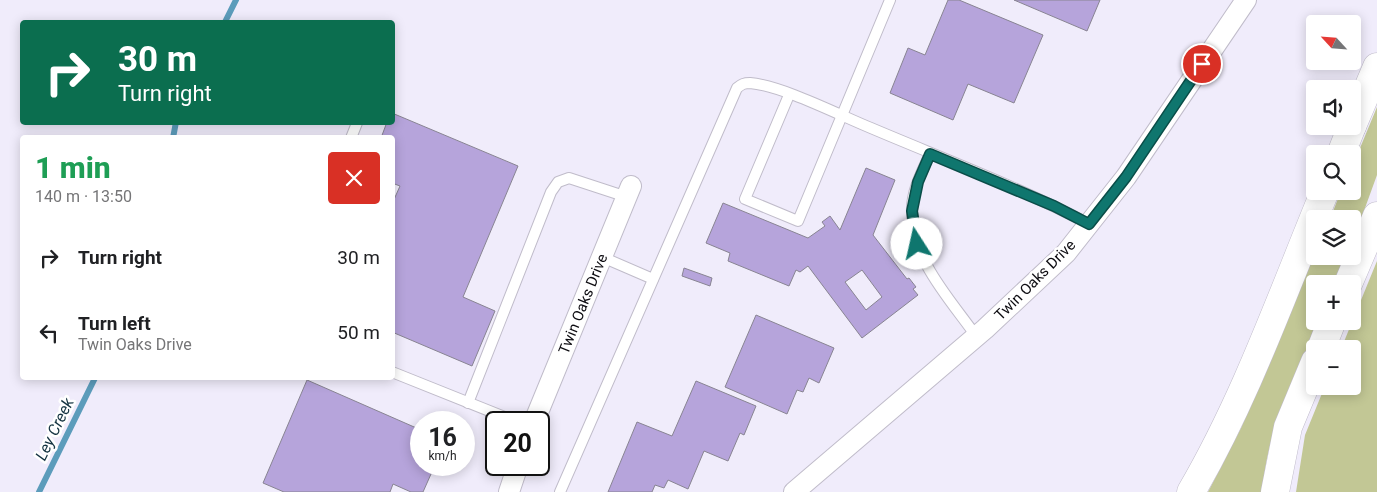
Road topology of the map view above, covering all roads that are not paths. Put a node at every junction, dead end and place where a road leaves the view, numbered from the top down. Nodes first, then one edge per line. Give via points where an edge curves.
1 (890, 0) edge
2 (1246, 0) edge
3 (1377, 68) edge
4 (789, 95) junction
5 (1361, 105) edge
6 (843, 117) junction
7 (930, 154) junction
8 (629, 192) joint
9 (1321, 200) edge
10 (1377, 216) edge
11 (1089, 224) junction
12 (602, 257) junction
13 (1352, 275) edge
14 (653, 279) junction
15 (976, 336) junction
16 (395, 373) edge
17 (1306, 384) edge
18 (468, 402) junction
19 (490, 411) edge
20 (539, 411) edge
21 (514, 476) edge
22 (509, 492) edge
23 (560, 492) edge
24 (794, 492) edge
25 (1191, 492) edge
26 (1275, 492) edge

1 - 6 lane
2 - 11 street, Twin Oaks Drive via 1126,177
3 - 5 main road
4 - 6 lane
4 - 6 lane via 744,199 798,221
4 - 14 lane via 751,83 743,83 737,88
6 - 7 lane
7 - 11 lane
7 - 15 lane via 918,182 912,211 917,244 927,266
8 - 12 street, Twin Oaks Drive
8 - 18 lane via 569,178 558,182 551,192
9 - 25 main road via 1241,393 1210,460
10 - 13 main road
11 - 15 street, Twin Oaks Drive via 1066,253
12 - 14 lane
12 - 20 street, Twin Oaks Drive
14 - 23 lane
15 - 24 street, Twin Oaks Drive
16 - 18 lane
17 - 26 main road via 1288,427
18 - 19 lane
21 - 22 street

